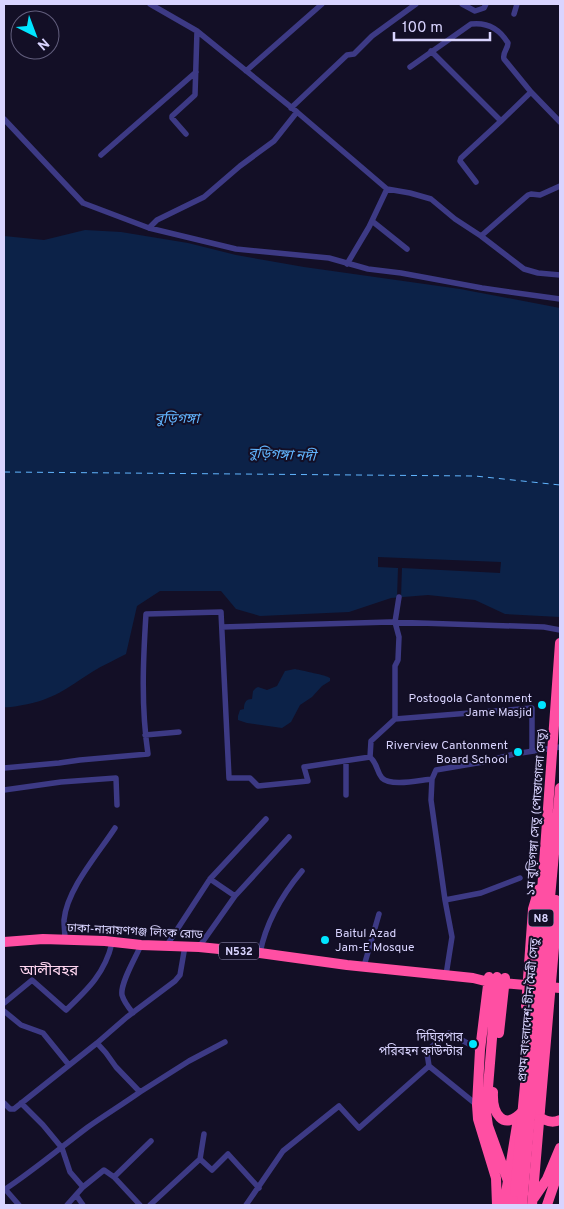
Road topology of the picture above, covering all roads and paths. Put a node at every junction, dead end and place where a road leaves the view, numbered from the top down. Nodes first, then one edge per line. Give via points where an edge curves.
1 (150, 4) edge
2 (322, 4) edge
3 (416, 4) edge
4 (462, 4) edge
5 (486, 4) edge
6 (517, 4) edge
7 (514, 14) dead end
8 (197, 31) junction
9 (431, 51) junction
10 (410, 67) dead end
11 (246, 71) junction
12 (196, 72) junction
13 (531, 92) junction
14 (291, 108) junction
15 (297, 112) junction
16 (4, 119) edge
17 (501, 121) junction
18 (560, 122) edge
19 (186, 134) dead end
20 (101, 155) dead end
21 (476, 182) dead end
22 (560, 186) edge
23 (387, 189) junction
24 (372, 221) junction
25 (149, 228) junction
26 (481, 236) junction
27 (407, 249) dead end
28 (347, 264) junction
29 (560, 275) edge
30 (560, 300) edge
31 (399, 597) dead end
32 (395, 622) junction
33 (222, 626) junction
34 (560, 630) edge
35 (560, 643) edge
36 (395, 718) junction
37 (179, 732) dead end
38 (145, 735) junction
39 (560, 747) edge
40 (532, 751) junction
41 (370, 757) junction
42 (346, 762) junction
43 (4, 768) edge
44 (432, 779) junction
45 (560, 788) edge
46 (4, 790) edge
47 (346, 795) dead end
48 (117, 805) dead end
49 (266, 819) dead end
50 (114, 828) dead end
51 (289, 837) dead end
52 (302, 871) dead end
53 (549, 871) junction
54 (520, 878) dead end
55 (210, 879) junction
56 (235, 896) junction
57 (445, 900) junction
58 (379, 914) dead end
59 (65, 940) junction
60 (4, 942) edge
61 (112, 943) junction
62 (167, 945) junction
63 (141, 946) junction
64 (185, 946) junction
65 (199, 947) junction
66 (260, 953) junction
67 (364, 966) junction
68 (446, 975) junction
69 (497, 979) junction
70 (560, 982) edge
71 (560, 988) edge
72 (4, 1004) edge
73 (4, 1011) edge
74 (133, 1013) junction
75 (225, 1042) dead end
76 (97, 1043) junction
77 (480, 1050) junction
78 (69, 1065) junction
79 (429, 1066) junction
80 (140, 1092) junction
81 (4, 1103) edge
82 (21, 1104) junction
83 (477, 1106) junction
84 (529, 1113) junction
85 (560, 1120) edge
86 (204, 1134) dead end
87 (151, 1141) dead end
88 (62, 1148) junction
89 (560, 1148) edge
90 (200, 1160) junction
91 (560, 1167) edge
92 (114, 1177) junction
93 (508, 1181) junction
94 (83, 1187) junction
95 (259, 1188) junction
96 (4, 1189) edge
97 (515, 1192) junction
98 (76, 1195) junction
99 (532, 1203) edge
100 (20, 1205) edge
101 (67, 1205) edge
102 (83, 1205) edge
103 (140, 1205) edge
104 (150, 1205) edge
105 (246, 1205) edge
106 (497, 1205) edge
107 (504, 1205) edge
108 (513, 1205) edge
109 (522, 1205) edge
110 (547, 1205) edge

1 - 8 street
2 - 11 street
3 - 14 street via 372,36 354,54 347,55
4 - 5 street via 475,11
6 - 7 street
8 - 11 street
8 - 12 street
9 - 10 street
9 - 13 street via 471,24 493,26 508,43 504,59
9 - 17 street
11 - 14 street
12 - 19 street via 195,95 172,116
12 - 20 street
13 - 17 street
13 - 18 street
14 - 15 street
15 - 23 street
15 - 25 street via 274,140 204,197 157,220
16 - 25 street via 83,203
17 - 21 street via 461,158 463,166
22 - 26 street via 540,195 528,195
23 - 24 street
23 - 26 street via 431,199
24 - 27 street
24 - 28 street
25 - 28 street via 236,249 329,258
26 - 29 street via 524,269
28 - 30 street
31 - 32 street
32 - 33 street
32 - 34 street
32 - 36 street via 399,637 395,666
33 - 38 street via 222,612 146,614 142,667
33 - 42 street via 229,778 250,778 258,786 308,781 304,767
35 - 53 highway, ১ম বুড়িগঙ্গা সেতু (পোস্তাগোলা সেতু) / N8, bridge
36 - 40 street via 532,708
36 - 41 street via 371,742
37 - 38 street
38 - 43 street via 148,754
39 - 40 street
40 - 44 street via 436,770
41 - 42 street
41 - 44 street via 376,762 382,777 390,783
42 - 47 street
44 - 57 street via 431,800
45 - 53 highway, N8, bridge
46 - 48 street via 116,778
49 - 55 street
50 - 59 street via 73,894 64,920
51 - 56 street
52 - 66 street via 274,913
53 - 84 highway, ১ম বুড়িগঙ্গা সেতু (পোস্তাগোলা সেতু) / N8, bridge
53 - 84 highway, bridge via 557,912
54 - 57 street via 481,893
55 - 56 street
55 - 62 street
56 - 65 street
57 - 68 street via 452,936
58 - 67 street
59 - 60 highway, ঢাকা-নারায়ণগঞ্জ লিংক রোড / N532
59 - 61 highway, ঢাকা-নারায়ণগঞ্জ লিংক রোড / N532
61 - 63 highway, ঢাকা-নারায়ণগঞ্জ লিংক রোড / N532
61 - 72 street via 108,958 93,983 66,1010 32,980
62 - 63 highway, ঢাকা-নারায়ণগঞ্জ লিংক রোড / N532
62 - 64 highway, ঢাকা-নারায়ণগঞ্জ লিংক রোড / N532
63 - 74 street via 121,993
64 - 65 highway, ঢাকা-নারায়ণগঞ্জ লিংক রোড / N532
64 - 74 street via 180,975
65 - 66 highway, ঢাকা-নারায়ণগঞ্জ লিংক রোড / N532
66 - 67 highway, ঢাকা-নারায়ণগঞ্জ লিংক রোড / N532
67 - 68 highway, ঢাকা-নারায়ণগঞ্জ লিংক রোড / N532
68 - 69 highway, ঢাকা-নারায়ণগঞ্জ লিংক রোড / N532
69 - 70 highway, ঢাকা-নারায়ণগঞ্জ লিংক রোড / N532
69 - 71 highway, ঢাকা-নারায়ণগঞ্জ লিংক রোড / N532
69 - 77 highway
69 - 84 highway via 495,1112 508,1120
69 - 93 highway via 486,1112
73 - 78 street via 21,1025 43,1033
74 - 76 street
75 - 80 street
76 - 78 street
76 - 80 street
77 - 79 street via 449,1033 428,1049
77 - 83 highway
78 - 82 street
79 - 83 street
79 - 95 street via 359,1128 339,1106 283,1150
80 - 88 street
81 - 82 street via 13,1110
82 - 88 street
83 - 106 highway via 496,1178
84 - 85 highway via 549,1122
84 - 93 highway
84 - 97 highway, ১ম বুড়িগঙ্গা সেতু (পোস্তাগোলা সেতু) / N8, bridge
84 - 99 highway
84 - 109 highway, N8, bridge
86 - 90 street
87 - 92 street
88 - 94 street via 70,1172
88 - 96 street
89 - 99 highway
90 - 95 street via 212,1170 228,1154
90 - 104 street
91 - 110 highway
92 - 94 street via 104,1170
92 - 103 street
93 - 97 highway
93 - 107 highway
94 - 98 street
95 - 105 street
96 - 100 street
97 - 108 highway, N8
98 - 101 street
98 - 102 street

